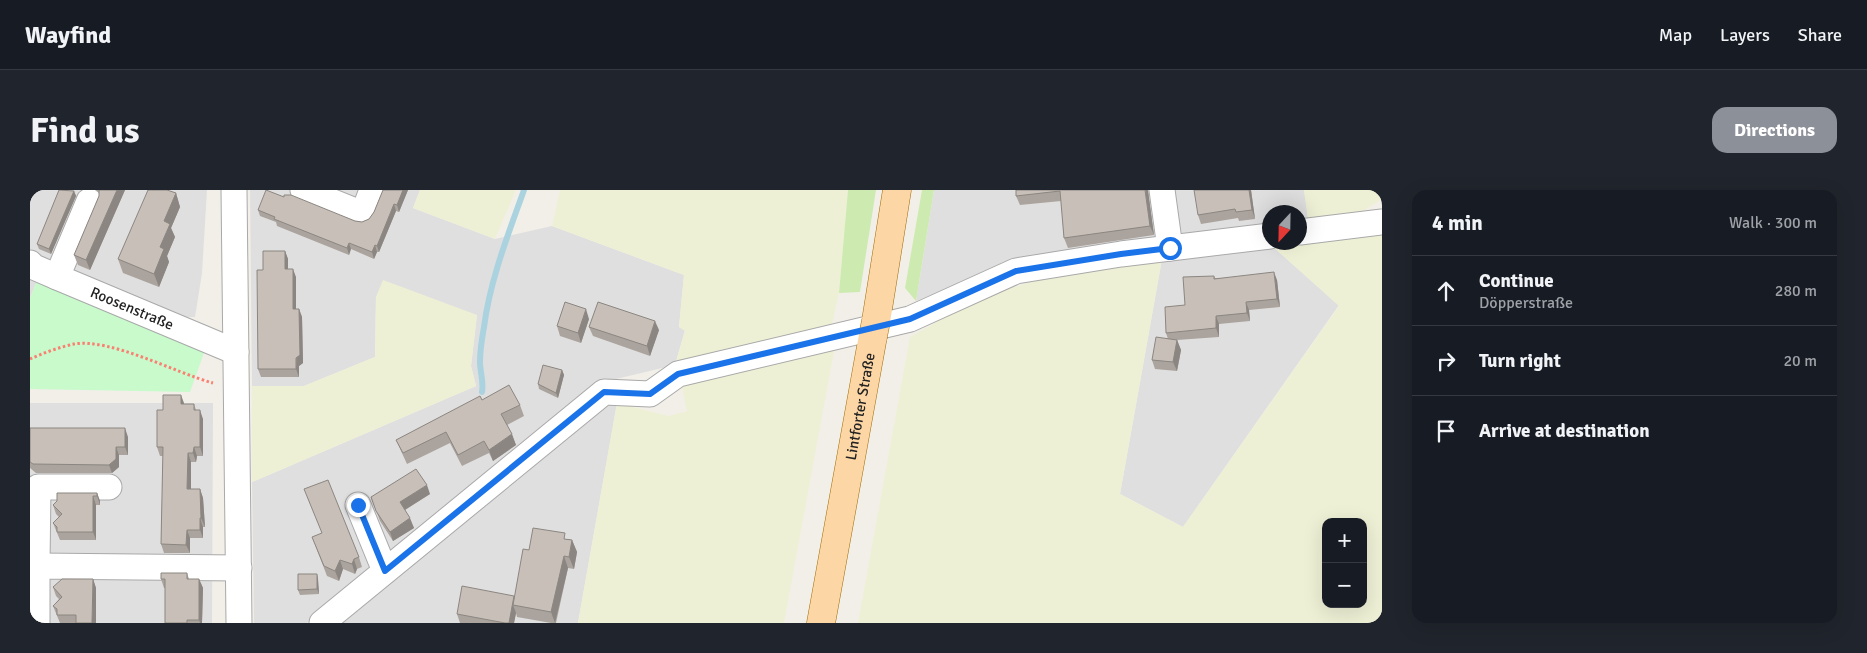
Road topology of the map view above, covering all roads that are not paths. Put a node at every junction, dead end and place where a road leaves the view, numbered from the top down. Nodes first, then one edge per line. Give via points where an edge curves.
1 (234, 190) edge
2 (303, 190) edge
3 (372, 190) edge
4 (897, 190) edge
5 (1162, 190) edge
6 (89, 201) dead end
7 (1382, 222) edge
8 (1307, 231) edge
9 (1262, 237) edge
10 (1170, 248) junction
11 (30, 263) edge
12 (57, 277) junction
13 (236, 352) junction
14 (34, 487) edge
15 (109, 487) dead end
16 (358, 505) dead end
17 (38, 566) junction
18 (239, 568) junction
19 (385, 571) junction
20 (38, 623) edge
21 (239, 623) edge
22 (322, 623) edge
23 (821, 623) edge

1 - 13 street
2 - 3 street via 362,214
4 - 23 main road, Lintforter Straße
5 - 10 street
6 - 12 street
7 - 8 street
9 - 10 street
10 - 19 street via 1016,271 910,319 678,374 650,394 604,392
11 - 12 street, Roosenstraße
12 - 13 street, Roosenstraße
13 - 18 street
14 - 15 street
14 - 17 street
16 - 19 street
17 - 18 street
17 - 20 street
18 - 21 street
19 - 22 street

